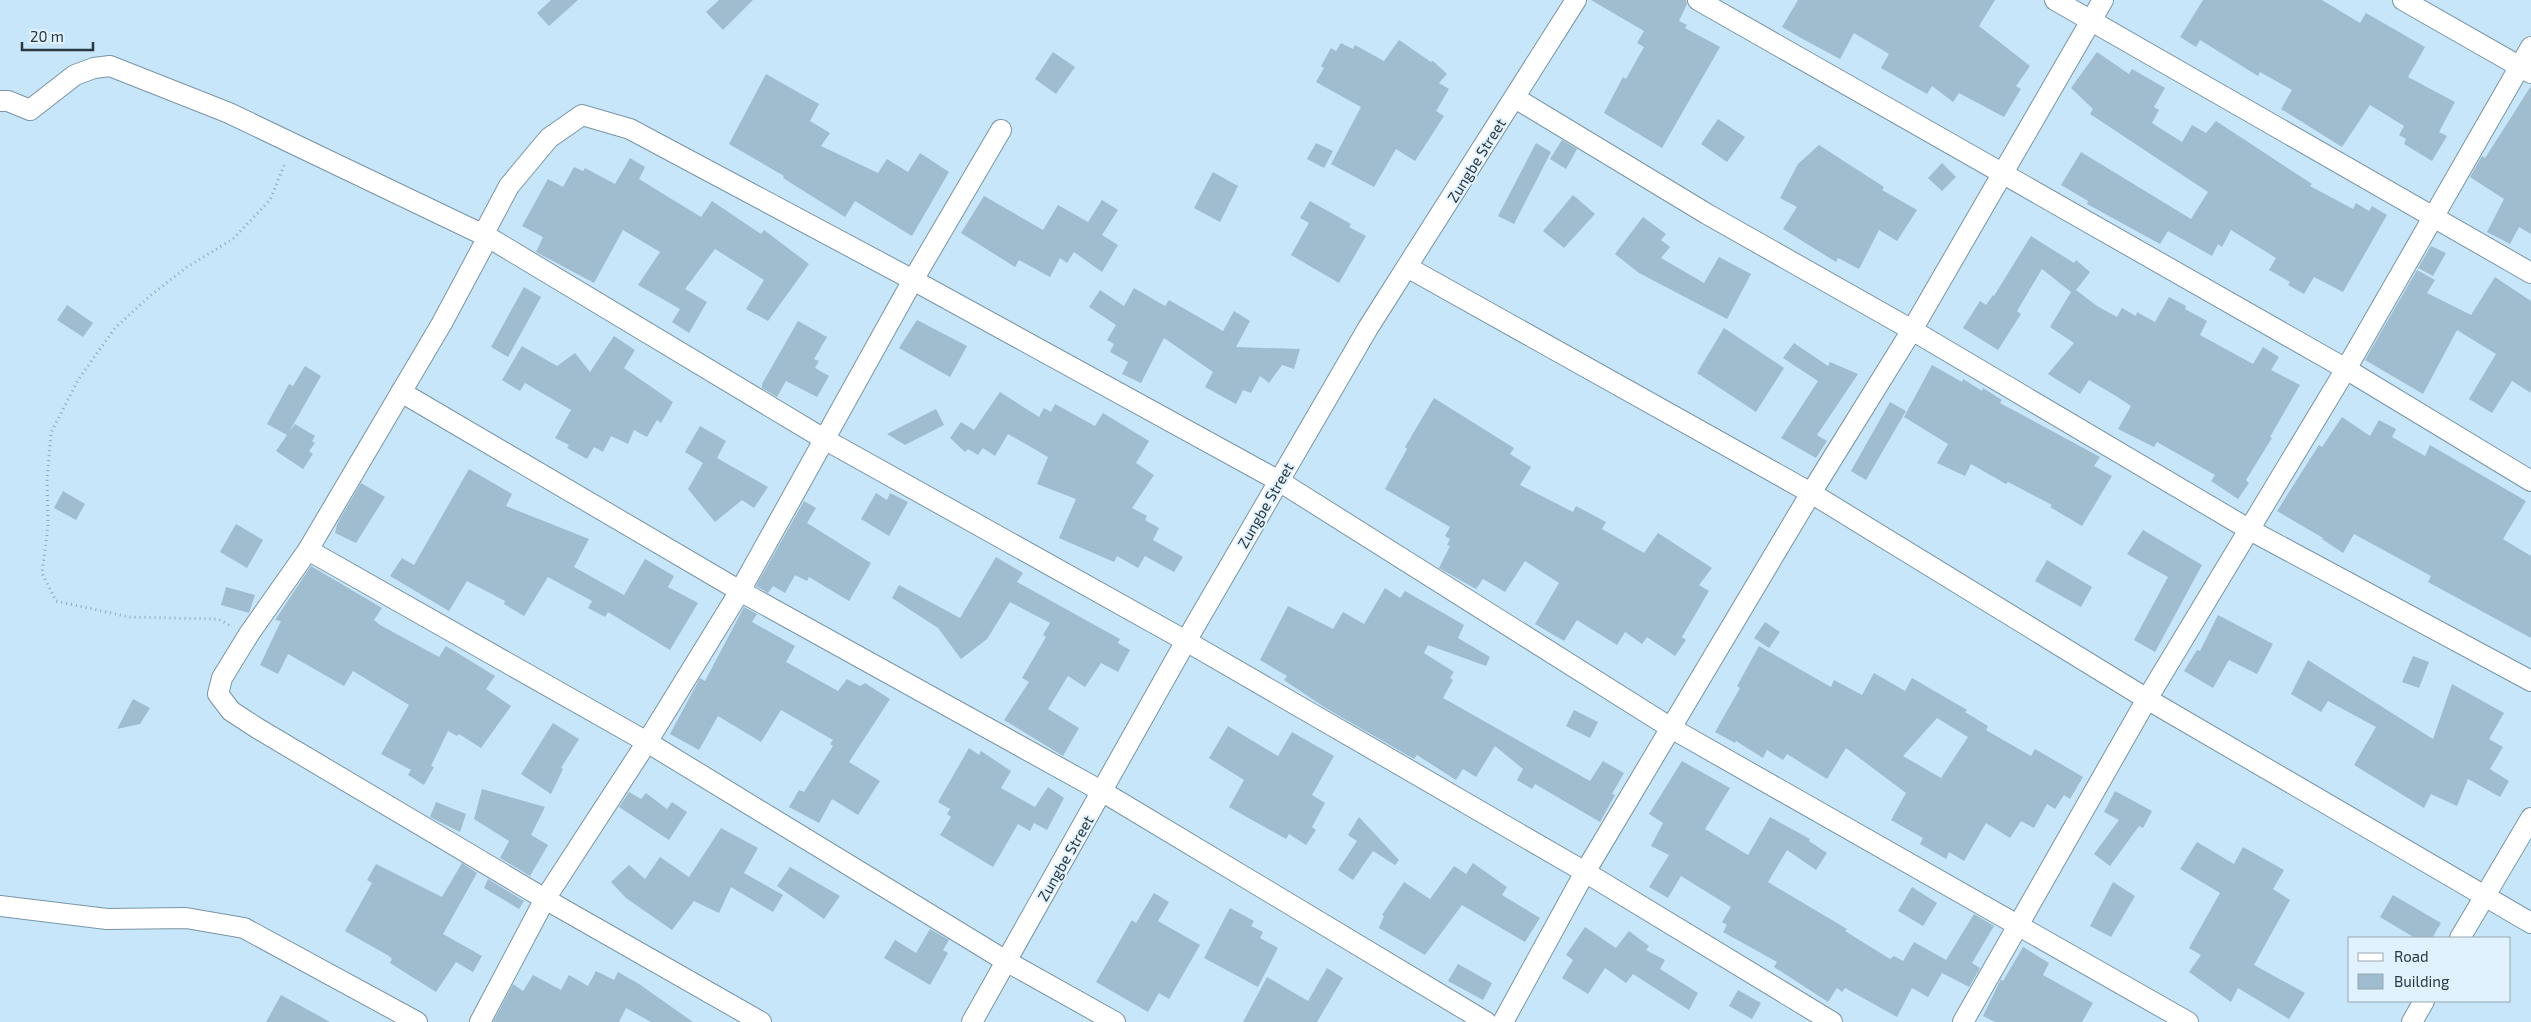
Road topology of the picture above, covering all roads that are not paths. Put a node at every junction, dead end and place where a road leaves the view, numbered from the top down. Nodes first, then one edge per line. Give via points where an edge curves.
1 (1576, 0) edge
2 (1698, 0) edge
3 (2055, 0) edge
4 (2103, 0) edge
5 (2402, 0) edge
6 (2092, 20) junction
7 (2531, 47) edge
8 (2525, 69) edge
9 (1514, 98) junction
10 (0, 102) edge
11 (1001, 130) dead end
12 (2004, 174) junction
13 (2434, 215) junction
14 (486, 236) junction
15 (1408, 266) junction
16 (2531, 273) edge
17 (913, 280) junction
18 (1912, 330) junction
19 (2346, 369) junction
20 (401, 392) junction
21 (824, 439) junction
22 (1278, 481) junction
23 (2531, 481) edge
24 (1811, 493) junction
25 (2250, 530) junction
26 (308, 550) junction
27 (740, 592) junction
28 (1186, 641) junction
29 (2531, 681) edge
30 (2147, 699) junction
31 (1671, 728) junction
32 (647, 742) junction
33 (1102, 792) junction
34 (2531, 818) edge
35 (1585, 872) junction
36 (2484, 896) junction
37 (544, 899) junction
38 (0, 906) edge
39 (2531, 923) edge
40 (2018, 925) junction
41 (2461, 937) edge
42 (1006, 961) junction
43 (2423, 1002) edge
44 (417, 1022) edge
45 (480, 1022) edge
46 (761, 1022) edge
47 (972, 1022) edge
48 (1116, 1022) edge
49 (1486, 1022) edge
50 (1503, 1022) edge
51 (1832, 1022) edge
52 (1962, 1022) edge
53 (2188, 1022) edge
54 (2412, 1022) edge

1 - 9 street, Zungbe Street
2 - 12 street
3 - 6 street
4 - 6 street
5 - 8 street
6 - 12 street
6 - 13 street
7 - 8 street
8 - 13 street
9 - 15 street, Zungbe Street
9 - 18 street via 1707,214
10 - 14 street via 8,101 30,110 75,75 110,66 229,113
11 - 17 street
12 - 18 street
12 - 19 street
13 - 16 street
13 - 19 street
14 - 17 street via 508,186 549,138 582,115 630,129
14 - 20 street via 442,323
14 - 21 street
15 - 22 street, Zungbe Street
15 - 24 street
17 - 21 street
17 - 22 street
18 - 24 street
18 - 25 street
19 - 23 street
19 - 25 street
20 - 26 street
20 - 27 street
21 - 27 street
21 - 28 street
22 - 28 street, Zungbe Street
22 - 31 street
24 - 30 street
24 - 31 street
25 - 29 street
25 - 30 street
26 - 32 street
26 - 37 street via 248,634 222,678 218,694 231,711
27 - 32 street
27 - 33 street
28 - 33 street, Zungbe Street
28 - 35 street
30 - 36 street
30 - 40 street
31 - 35 street
31 - 40 street
32 - 37 street
32 - 42 street
33 - 42 street, Zungbe Street
33 - 49 street
34 - 36 street
35 - 50 street
35 - 51 street
36 - 39 street
36 - 41 street
37 - 45 street
37 - 46 street
38 - 44 street via 107,919 186,918 244,928
40 - 52 street
40 - 53 street
42 - 47 street, Zungbe Street
42 - 48 street
43 - 54 street

